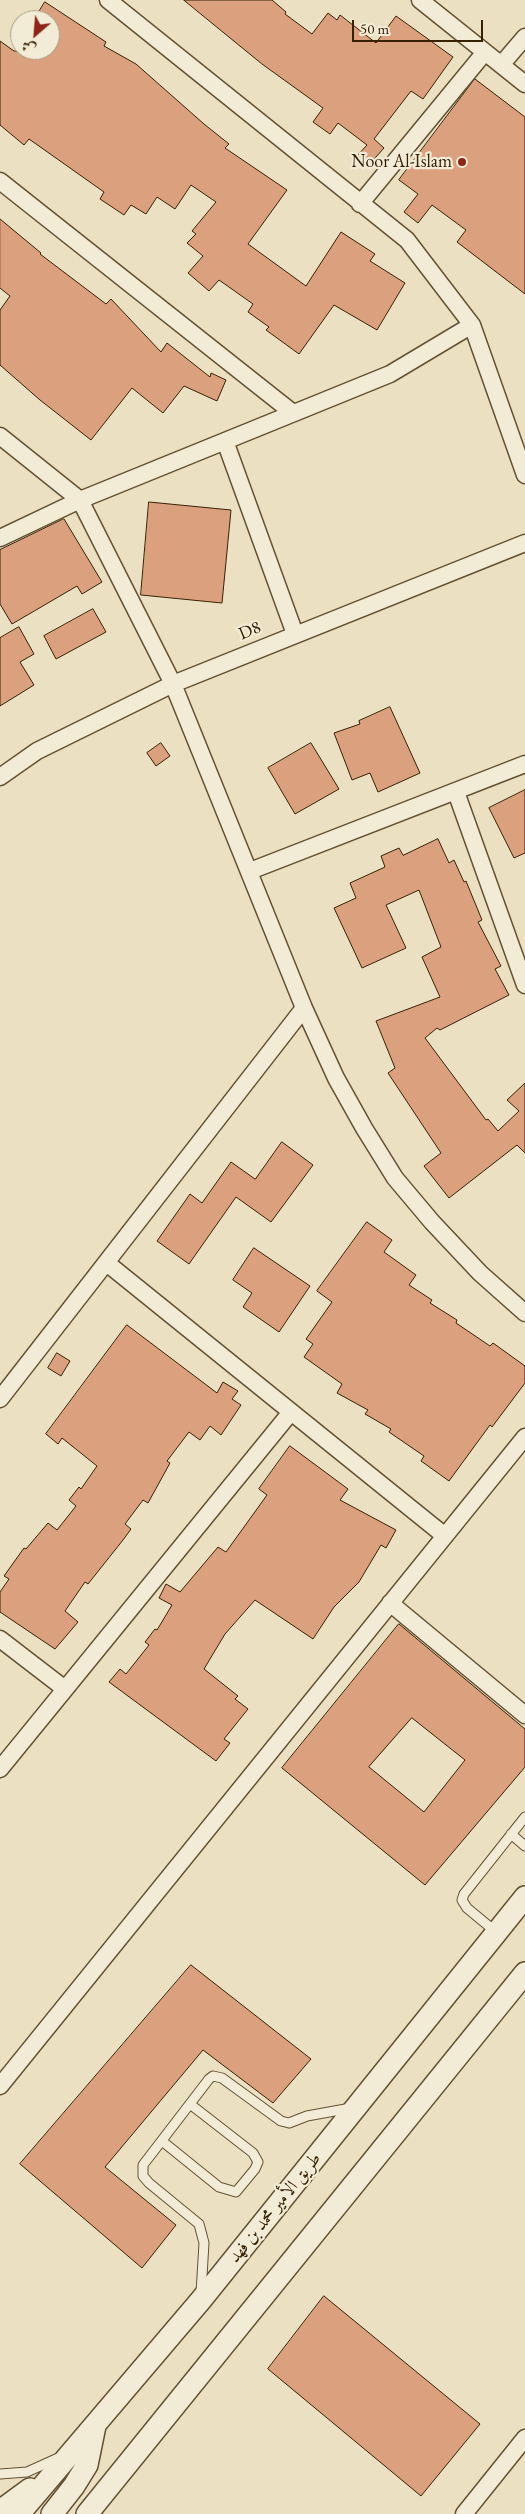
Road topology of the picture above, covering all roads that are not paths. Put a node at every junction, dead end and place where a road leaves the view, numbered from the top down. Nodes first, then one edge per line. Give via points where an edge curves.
1 (108, 0) edge
2 (420, 0) edge
3 (525, 37) edge
4 (485, 52) junction
5 (501, 65) junction
6 (525, 84) edge
7 (0, 181) edge
8 (360, 204) junction
9 (472, 325) junction
10 (294, 413) junction
11 (0, 436) edge
12 (225, 441) junction
13 (525, 475) edge
14 (80, 500) junction
15 (0, 538) edge
16 (525, 543) edge
17 (295, 634) junction
18 (173, 684) junction
19 (525, 764) edge
20 (0, 777) edge
21 (456, 792) junction
22 (250, 871) junction
23 (525, 985) edge
24 (304, 1008) junction
25 (108, 1264) junction
26 (525, 1313) edge
27 (0, 1399) edge
28 (291, 1412) junction
29 (525, 1437) edge
30 (445, 1536) junction
31 (390, 1604) junction
32 (0, 1639) edge
33 (65, 1689) junction
34 (525, 1715) edge
35 (0, 1769) edge
36 (525, 1816) edge
37 (511, 1834) junction
38 (525, 1846) edge
39 (525, 1897) edge
40 (497, 1932) junction
41 (525, 1973) edge
42 (0, 2086) edge
43 (190, 2104) junction
44 (356, 2107) junction
45 (162, 2141) junction
46 (201, 2300) junction
47 (96, 2423) junction
48 (525, 2438) edge
49 (79, 2443) junction
50 (53, 2473) junction
51 (0, 2474) edge
52 (0, 2510) edge
53 (92, 2512) edge
54 (19, 2514) edge
55 (52, 2514) edge
56 (464, 2514) edge

1 - 8 street
2 - 4 street
3 - 5 street
4 - 5 street
4 - 8 street
5 - 6 street
7 - 10 street
8 - 9 street via 407,240
9 - 10 street via 390,374
9 - 13 street
10 - 12 street
11 - 14 street
12 - 14 street
12 - 17 street
14 - 15 street
14 - 18 street
16 - 17 street, D8
17 - 18 street, D8
18 - 20 street, D8 via 38,751
18 - 22 street
19 - 21 street
21 - 22 street
21 - 23 street
22 - 24 street
24 - 25 street
24 - 26 street via 336,1078 395,1178 480,1273
25 - 27 street
25 - 28 street
28 - 30 street
28 - 33 street
29 - 30 street
30 - 31 street
31 - 34 street
31 - 42 street
32 - 33 street
33 - 35 street
36 - 37 lane
37 - 38 lane
37 - 40 lane via 462,1900 467,1908
39 - 40 street, طريق الأمير محمد بن فهد
40 - 44 street, طريق الأمير محمد بن فهد
41 - 53 street
43 - 44 lane via 213,2076 222,2078 281,2121 289,2123 307,2116
43 - 45 lane
43 - 45 lane via 253,2153 258,2162 256,2169 236,2192 228,2192
44 - 46 street, طريق الأمير محمد بن فهد
45 - 46 lane via 143,2164 143,2176 199,2224 204,2243
46 - 47 street, طريق الأمير محمد بن فهد
47 - 49 street, طريق الأمير محمد بن فهد
47 - 55 street via 87,2465
48 - 56 street
49 - 50 street, طريق الأمير محمد بن فهد
49 - 51 lane via 45,2465 27,2472
50 - 52 street
50 - 54 street, طريق الأمير محمد بن فهد

